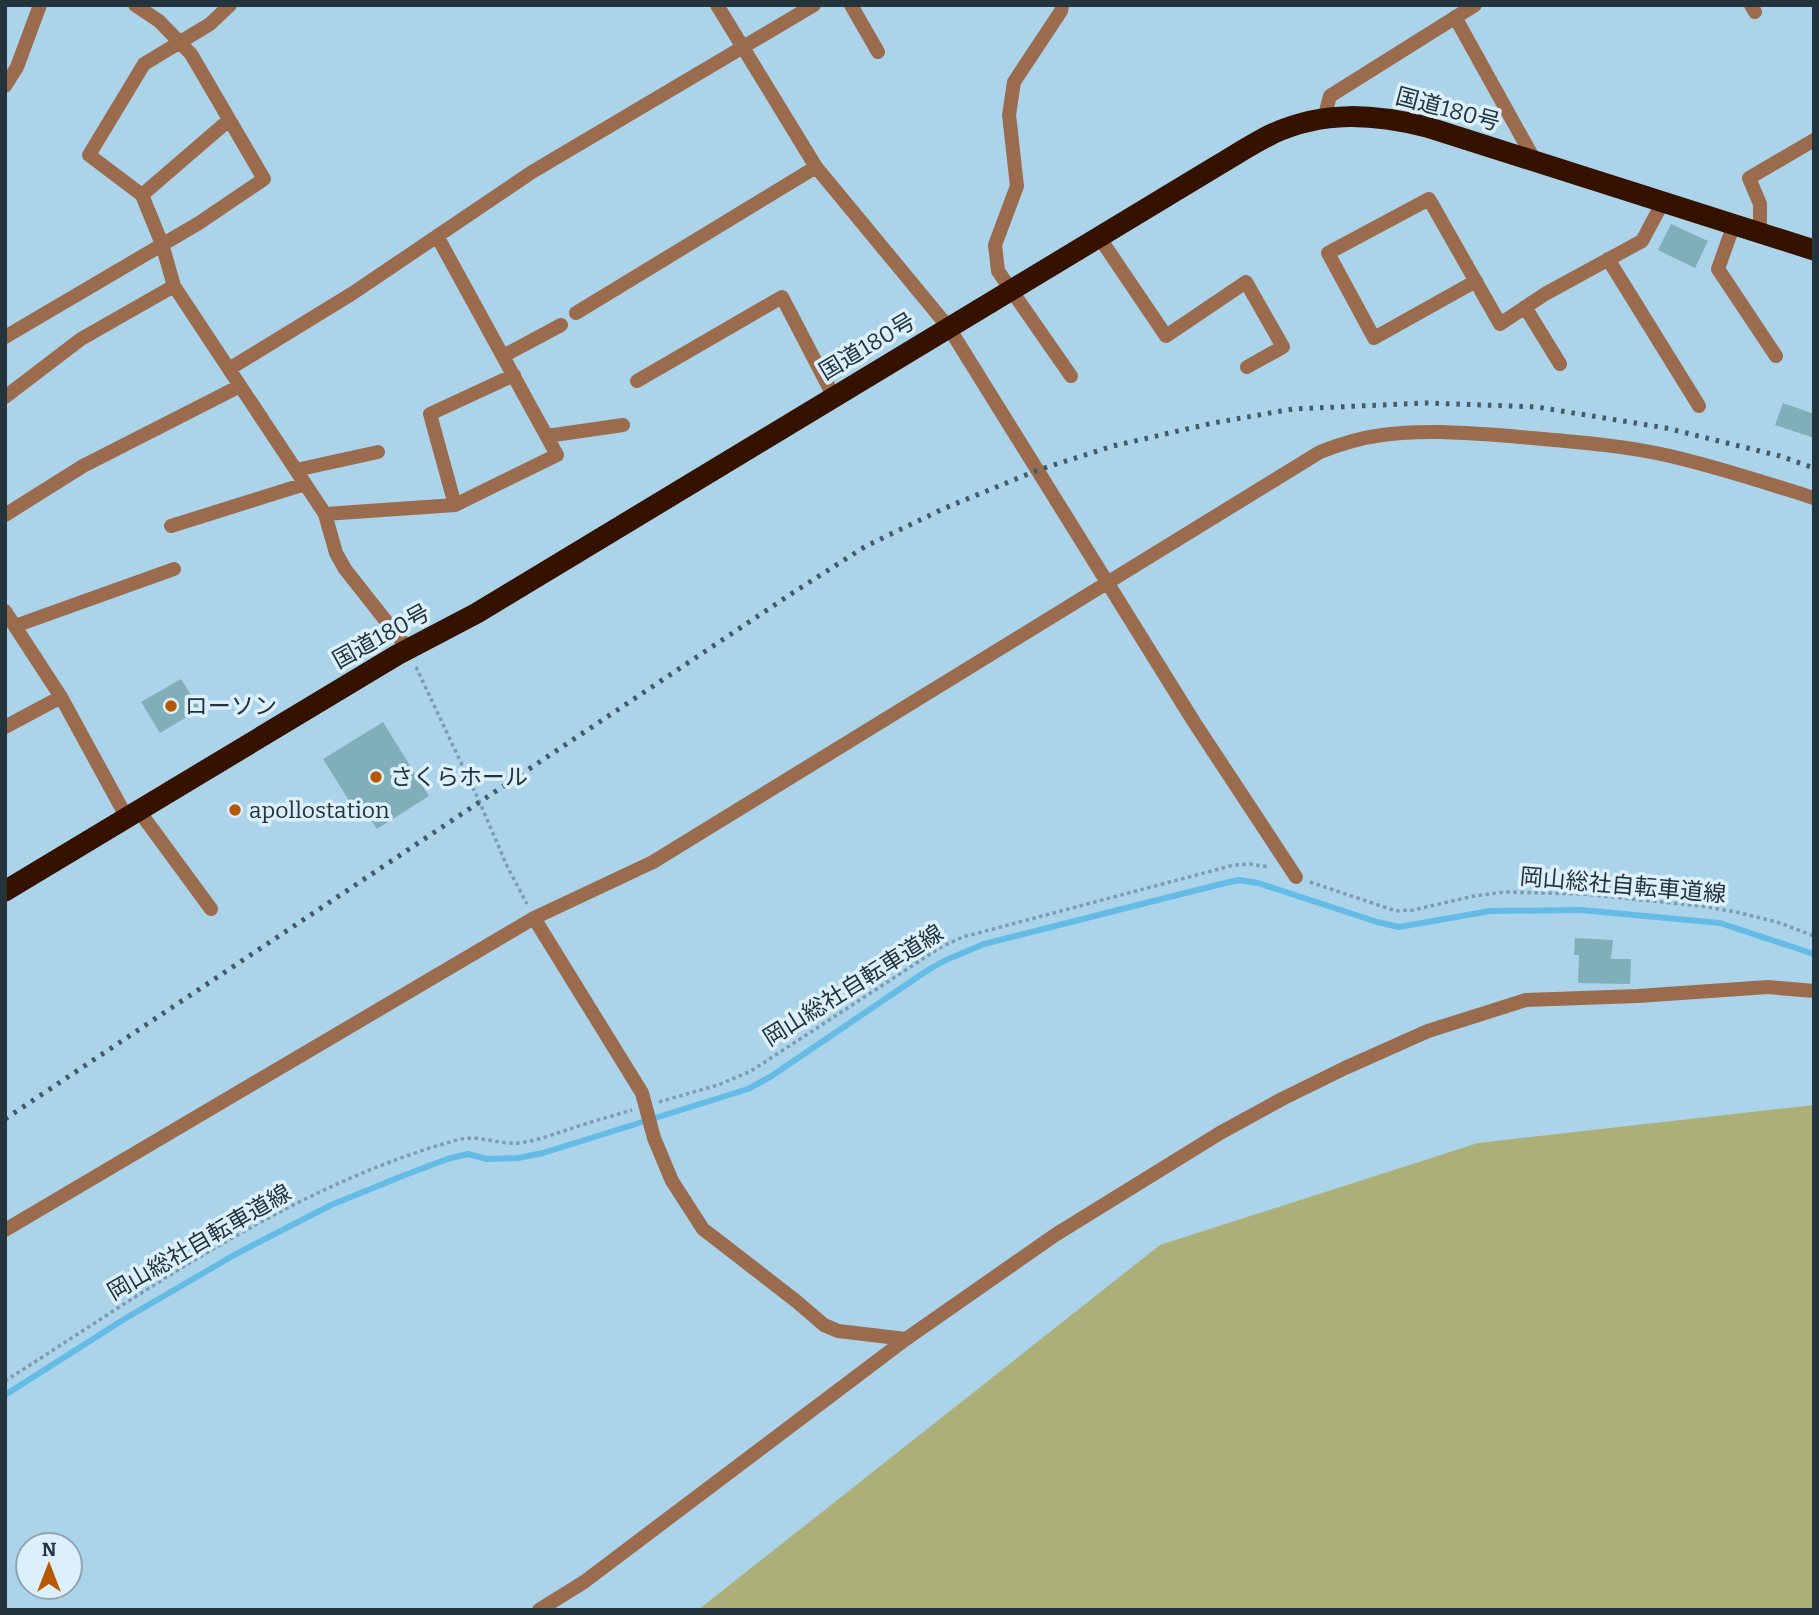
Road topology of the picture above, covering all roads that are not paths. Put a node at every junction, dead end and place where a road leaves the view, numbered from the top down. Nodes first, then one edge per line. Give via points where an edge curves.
1 (40, 5) edge
2 (135, 5) edge
3 (230, 5) edge
4 (717, 5) edge
5 (814, 5) edge
6 (851, 5) edge
7 (1062, 5) edge
8 (1475, 5) edge
9 (1457, 12) edge
10 (178, 42) junction
11 (742, 48) junction
12 (878, 52) dead end
13 (5, 86) edge
14 (1324, 118) junction
15 (229, 120) junction
16 (1814, 140) edge
17 (1535, 161) junction
18 (816, 167) junction
19 (142, 195) junction
20 (1663, 202) junction
21 (1734, 224) junction
22 (1760, 233) junction
23 (437, 236) junction
24 (1099, 237) junction
25 (162, 244) junction
26 (1814, 250) edge
27 (1608, 260) junction
28 (1476, 281) junction
29 (174, 286) junction
30 (1010, 290) junction
31 (1525, 307) junction
32 (576, 313) dead end
33 (561, 325) dead end
34 (949, 328) junction
35 (5, 337) edge
36 (503, 356) junction
37 (1776, 356) dead end
38 (1560, 364) dead end
39 (1247, 367) dead end
40 (229, 369) junction
41 (514, 375) junction
42 (1072, 376) dead end
43 (637, 381) dead end
44 (240, 386) junction
45 (5, 397) edge
46 (834, 397) junction
47 (1699, 406) dead end
48 (623, 425) dead end
49 (547, 436) junction
50 (378, 452) dead end
51 (296, 470) junction
52 (305, 484) junction
53 (1814, 498) edge
54 (455, 505) junction
55 (326, 514) junction
56 (5, 515) edge
57 (171, 526) dead end
58 (174, 569) dead end
59 (1108, 582) junction
60 (5, 611) edge
61 (15, 626) junction
62 (408, 649) junction
63 (61, 697) junction
64 (5, 727) edge
65 (133, 814) junction
66 (1296, 877) road end
67 (5, 891) edge
68 (211, 909) dead end
69 (534, 918) junction
70 (1814, 991) edge
71 (5, 1230) edge
72 (906, 1339) junction
73 (540, 1610) edge

1 - 13 street
2 - 10 street via 159,21
3 - 10 street via 210,24
4 - 11 street
5 - 11 street
6 - 12 street
7 - 30 street via 1014,82 1009,114 1017,186 995,245 998,271
8 - 9 street
9 - 14 street via 1330,96
9 - 17 street
10 - 15 street via 191,54
10 - 19 street via 144,64 89,155
11 - 18 street
11 - 23 street via 532,172
14 - 17 highway, 国道180号 via 1400,121
14 - 24 highway, 国道180号 via 1274,134
15 - 19 street
15 - 25 street via 264,179
16 - 22 street via 1749,178 1760,204
17 - 20 highway, 国道180号
18 - 32 street
18 - 34 street
19 - 25 street
20 - 21 highway, 国道180号
20 - 27 street via 1642,241
21 - 22 highway, 国道180号
21 - 37 street via 1718,269
22 - 26 highway, 国道180号
23 - 36 street
23 - 40 street
24 - 30 highway, 国道180号
24 - 39 street via 1167,336 1246,282 1283,347
25 - 29 street
25 - 35 street
27 - 31 street
27 - 47 street
28 - 28 street via 1429,199 1328,253 1374,338
28 - 31 street via 1500,324
29 - 40 street
29 - 45 street via 81,340
30 - 34 highway, 国道180号
30 - 42 street
31 - 38 street
33 - 36 street
34 - 46 highway, 国道180号
34 - 59 street
36 - 41 street
40 - 44 street
41 - 49 street
41 - 54 street via 430,414
43 - 46 street via 782,297
44 - 51 street
44 - 56 street via 83,466
46 - 62 highway, 国道180号 via 488,606
48 - 49 street
49 - 54 street via 557,454
50 - 51 street
51 - 52 street
52 - 55 street
52 - 57 street
53 - 59 street via 1669,456 1581,442 1453,433 1381,435 1320,452
54 - 55 street
55 - 62 street via 345,569
58 - 61 street
59 - 66 street
59 - 69 street via 653,862
60 - 61 street
61 - 63 street
62 - 65 highway, 国道180号
63 - 64 street
63 - 65 street
65 - 67 highway, 国道180号
65 - 68 street
69 - 71 street
69 - 72 street via 642,1093 672,1181 703,1229 824,1325 838,1331
70 - 72 street via 1768,987 1526,1000 1428,1031 1282,1098 1220,1133 1055,1235
72 - 73 street

